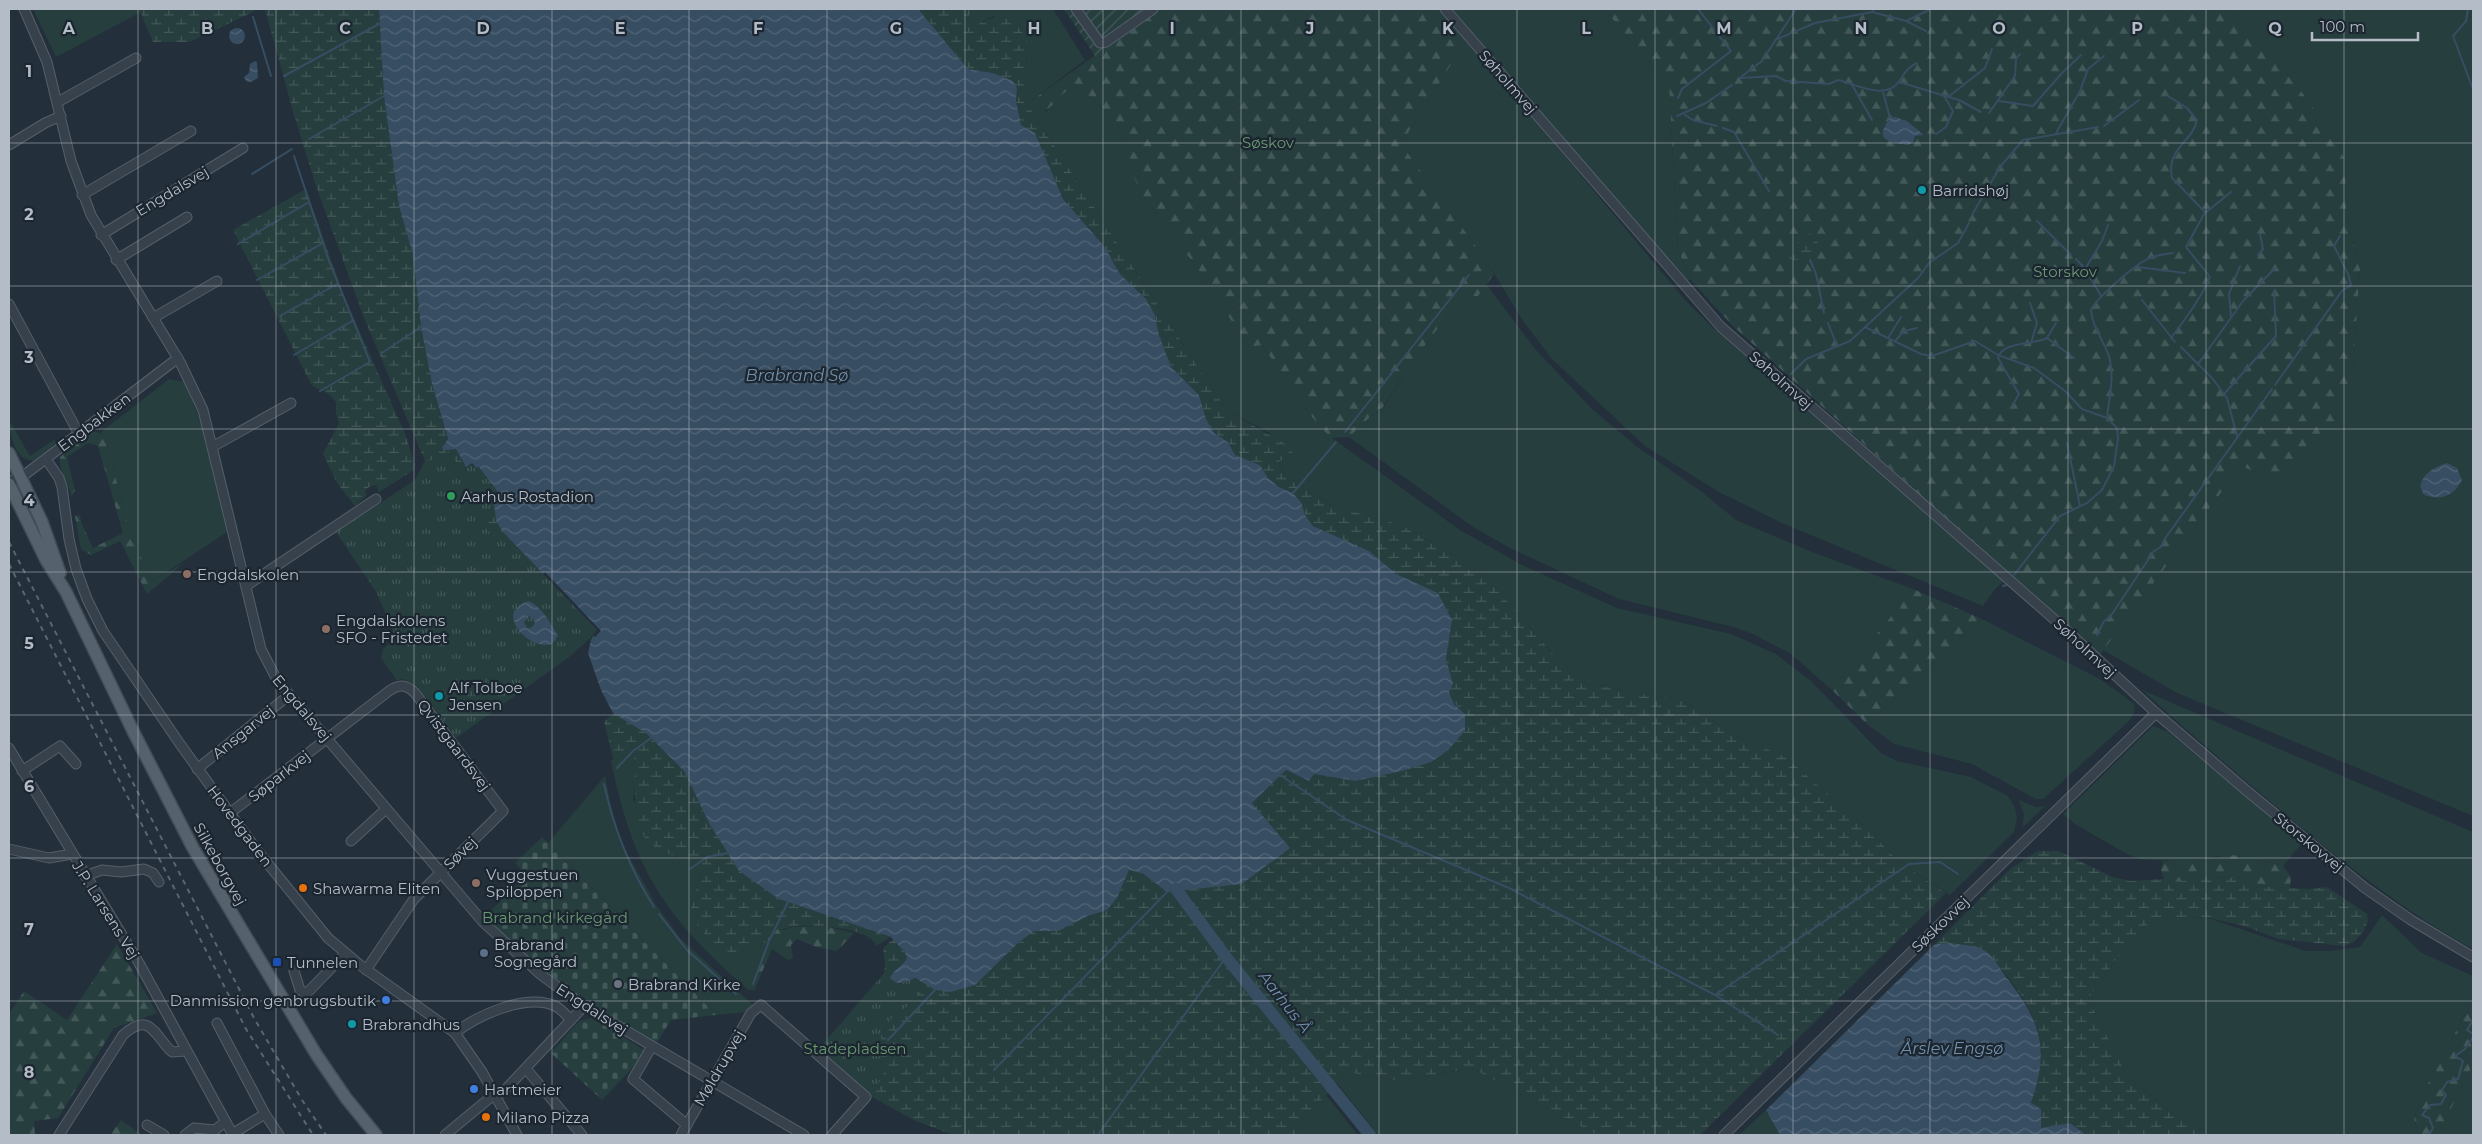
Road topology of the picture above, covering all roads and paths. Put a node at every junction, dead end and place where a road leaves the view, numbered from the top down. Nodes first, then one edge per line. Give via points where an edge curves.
1 (24, 9) edge
2 (1076, 9) edge
3 (1444, 9) edge
4 (1148, 10) edge
5 (136, 58) dead end
6 (58, 102) junction
7 (61, 116) junction
8 (191, 131) dead end
9 (9, 145) edge
10 (244, 148) dead end
11 (82, 195) junction
12 (187, 218) dead end
13 (101, 235) junction
14 (116, 260) junction
15 (217, 281) dead end
16 (9, 304) edge
17 (153, 318) junction
18 (178, 358) junction
19 (291, 403) dead end
20 (79, 434) junction
21 (214, 446) junction
22 (9, 453) edge
23 (46, 459) junction
24 (20, 477) junction
25 (9, 483) edge
26 (376, 499) dead end
27 (246, 586) junction
28 (66, 592) junction
29 (400, 686) joint
30 (288, 696) junction
31 (2156, 713) junction
32 (327, 739) junction
33 (9, 748) edge
34 (76, 764) dead end
35 (197, 768) junction
36 (22, 770) junction
37 (386, 809) junction
38 (503, 811) joint
39 (230, 813) junction
40 (351, 841) dead end
41 (9, 849) edge
42 (72, 854) junction
43 (440, 873) junction
44 (85, 876) junction
45 (159, 882) dead end
46 (346, 954) junction
47 (2473, 956) edge
48 (366, 970) junction
49 (294, 972) dead end
50 (584, 1006) junction
51 (571, 1020) junction
52 (217, 1023) dead end
53 (456, 1033) junction
54 (652, 1046) junction
55 (186, 1051) junction
56 (527, 1070) junction
57 (711, 1082) junction
58 (495, 1096) junction
59 (266, 1114) junction
60 (225, 1122) junction
61 (147, 1125) dead end
62 (687, 1125) junction
63 (216, 1133) edge
64 (232, 1134) edge
65 (59, 1135) edge
66 (164, 1135) edge
67 (185, 1135) edge
68 (279, 1135) edge
69 (376, 1135) edge
70 (445, 1135) edge
71 (517, 1135) edge
72 (582, 1135) edge
73 (681, 1135) edge
74 (804, 1135) edge
75 (832, 1135) edge
76 (1724, 1135) edge

1 - 6 street, Engdalsvej via 43,49
2 - 4 street via 1100,43 1106,42
3 - 31 street, Søholmvej via 1721,327 2063,627
5 - 6 street
6 - 7 street, Engdalsvej
7 - 9 street
7 - 11 street, Engdalsvej
8 - 11 street
10 - 13 street, Engdalsvej
11 - 13 street, Engdalsvej
12 - 14 street, Engdalsvej
13 - 14 street, Engdalsvej
14 - 17 street, Engdalsvej
15 - 17 street
16 - 20 street
17 - 18 street, Engdalsvej
18 - 20 street, Engbakken
18 - 21 street, Engdalsvej via 203,410
19 - 21 street
20 - 23 street, Engbakken
21 - 27 street, Engdalsvej
22 - 24 main road, Silkeborgvej
23 - 24 street, Engbakken
23 - 35 street, Hovedgaden via 62,487 76,569 99,623
24 - 25 street, Engbakken
24 - 28 main road, Silkeborgvej via 42,522
25 - 28 main road, Silkeborgvej via 46,560
26 - 27 street
27 - 30 street, Engdalsvej via 261,649
28 - 69 main road, Silkeborgvej via 165,796 214,886 320,1062
29 - 32 street, Søparkvej via 389,690
29 - 38 street, Qvistgaardsvej via 415,693
30 - 32 street, Engdalsvej
30 - 35 street, Ansgarvej
31 - 47 street, Storskovvej via 2365,888 2411,920
31 - 76 street, Søskovvej
32 - 37 street, Engdalsvej
32 - 39 street, Søparkvej
33 - 36 street, J.P. Larsens Vej
34 - 36 street via 60,746
35 - 39 street, Hovedgaden
36 - 42 street, J.P. Larsens Vej
37 - 40 street
37 - 43 street, Engdalsvej
38 - 43 street, Søvej
39 - 46 street, Hovedgaden via 312,920
41 - 42 street via 49,858
42 - 44 street, J.P. Larsens Vej
43 - 48 street, Søvej via 414,899
43 - 50 street, Engdalsvej via 511,949
44 - 45 street via 102,870 144,869
44 - 55 street, J.P. Larsens Vej via 139,963
46 - 48 street, Hovedgaden
46 - 49 street via 306,994 300,990
48 - 53 street, Hovedgaden
50 - 51 street
50 - 54 street, Engdalsvej
51 - 53 street via 553,1006 520,1004 483,1014
51 - 56 street
52 - 59 street
53 - 58 street, Hovedgaden via 474,1057
54 - 57 street, Engdalsvej
54 - 62 street via 632,1079
55 - 60 street, J.P. Larsens Vej
55 - 65 street via 172,1052 149,1026 131,1027
56 - 58 street
56 - 72 street
57 - 62 street, Møldrupvej
57 - 74 street, Engdalsvej
57 - 75 street, Møldrupvej via 751,1013 761,1005 866,1097
58 - 70 street
58 - 71 street, Hovedgaden
59 - 64 street
59 - 68 street
60 - 63 street
60 - 64 street, J.P. Larsens Vej
61 - 66 street
62 - 73 street, Møldrupvej
63 - 67 street via 194,1128

